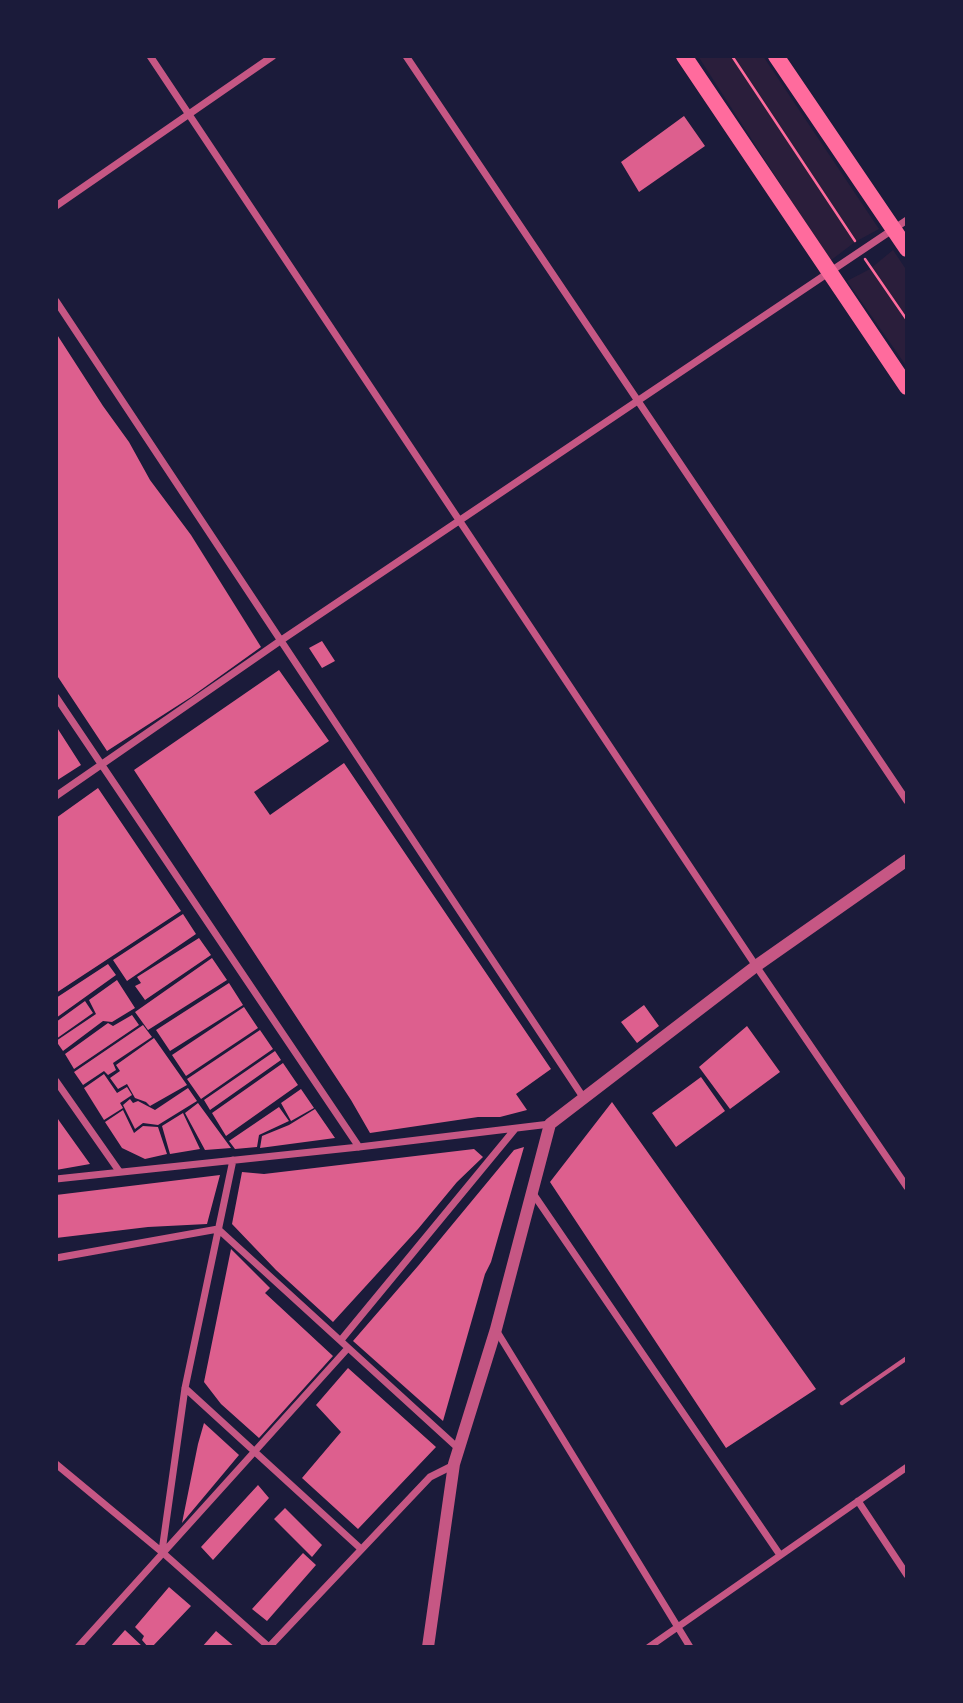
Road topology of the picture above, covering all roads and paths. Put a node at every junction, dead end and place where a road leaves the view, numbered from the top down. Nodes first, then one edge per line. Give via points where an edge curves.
1 (150, 56) edge
2 (273, 56) edge
3 (406, 56) edge
4 (684, 56) edge
5 (732, 56) edge
6 (776, 56) edge
7 (189, 114) junction
8 (56, 206) edge
9 (900, 224) edge
10 (907, 249) edge
11 (861, 251) junction
12 (828, 271) junction
13 (56, 302) edge
14 (907, 320) edge
15 (907, 387) edge
16 (637, 401) junction
17 (461, 520) junction
18 (280, 642) junction
19 (56, 697) edge
20 (102, 765) junction
21 (56, 796) edge
22 (907, 801) edge
23 (907, 860) edge
24 (756, 966) junction
25 (56, 1081) edge
26 (583, 1097) junction
27 (550, 1124) junction
28 (515, 1129) junction
29 (359, 1147) junction
30 (233, 1160) junction
31 (119, 1171) junction
32 (56, 1179) edge
33 (907, 1187) edge
34 (531, 1191) junction
35 (218, 1229) junction
36 (56, 1258) edge
37 (496, 1329) junction
38 (341, 1340) junction
39 (348, 1348) junction
40 (907, 1358) edge
41 (185, 1388) junction
42 (842, 1402) dead end
43 (459, 1449) junction
44 (253, 1451) junction
45 (56, 1464) edge
46 (454, 1464) junction
47 (907, 1466) edge
48 (858, 1501) junction
49 (360, 1548) junction
50 (162, 1552) junction
51 (780, 1555) junction
52 (907, 1575) edge
53 (676, 1627) junction
54 (431, 1644) edge
55 (78, 1647) edge
56 (269, 1647) edge
57 (649, 1647) edge
58 (690, 1647) edge

1 - 7 street
2 - 7 street
3 - 16 street
4 - 12 main road
5 - 11 path
6 - 9 main road
7 - 8 street
7 - 17 street
9 - 10 main road
9 - 11 street
11 - 12 street
11 - 14 path
12 - 15 main road
12 - 16 street
13 - 18 street
16 - 17 street
16 - 22 street
17 - 18 street
17 - 24 street
18 - 20 street
18 - 26 street
19 - 20 street
20 - 21 street
20 - 29 street
23 - 24 street
24 - 26 street
24 - 33 street
25 - 31 street
26 - 27 street
27 - 28 street
27 - 34 street
28 - 29 street
28 - 38 street
29 - 30 street
30 - 31 street
30 - 35 street
31 - 32 street
34 - 37 street
34 - 51 street
35 - 36 street
35 - 38 street
35 - 41 street
37 - 43 street
37 - 53 street
38 - 39 street
39 - 43 street
39 - 44 street
40 - 42 lane
41 - 44 street
41 - 50 street
43 - 46 street
44 - 49 street
44 - 50 street
45 - 50 street
46 - 49 street via 430,1477
46 - 54 street
47 - 48 street
48 - 51 street
48 - 52 street
49 - 56 street
50 - 55 street
50 - 56 street
51 - 53 street
53 - 57 street
53 - 58 street

